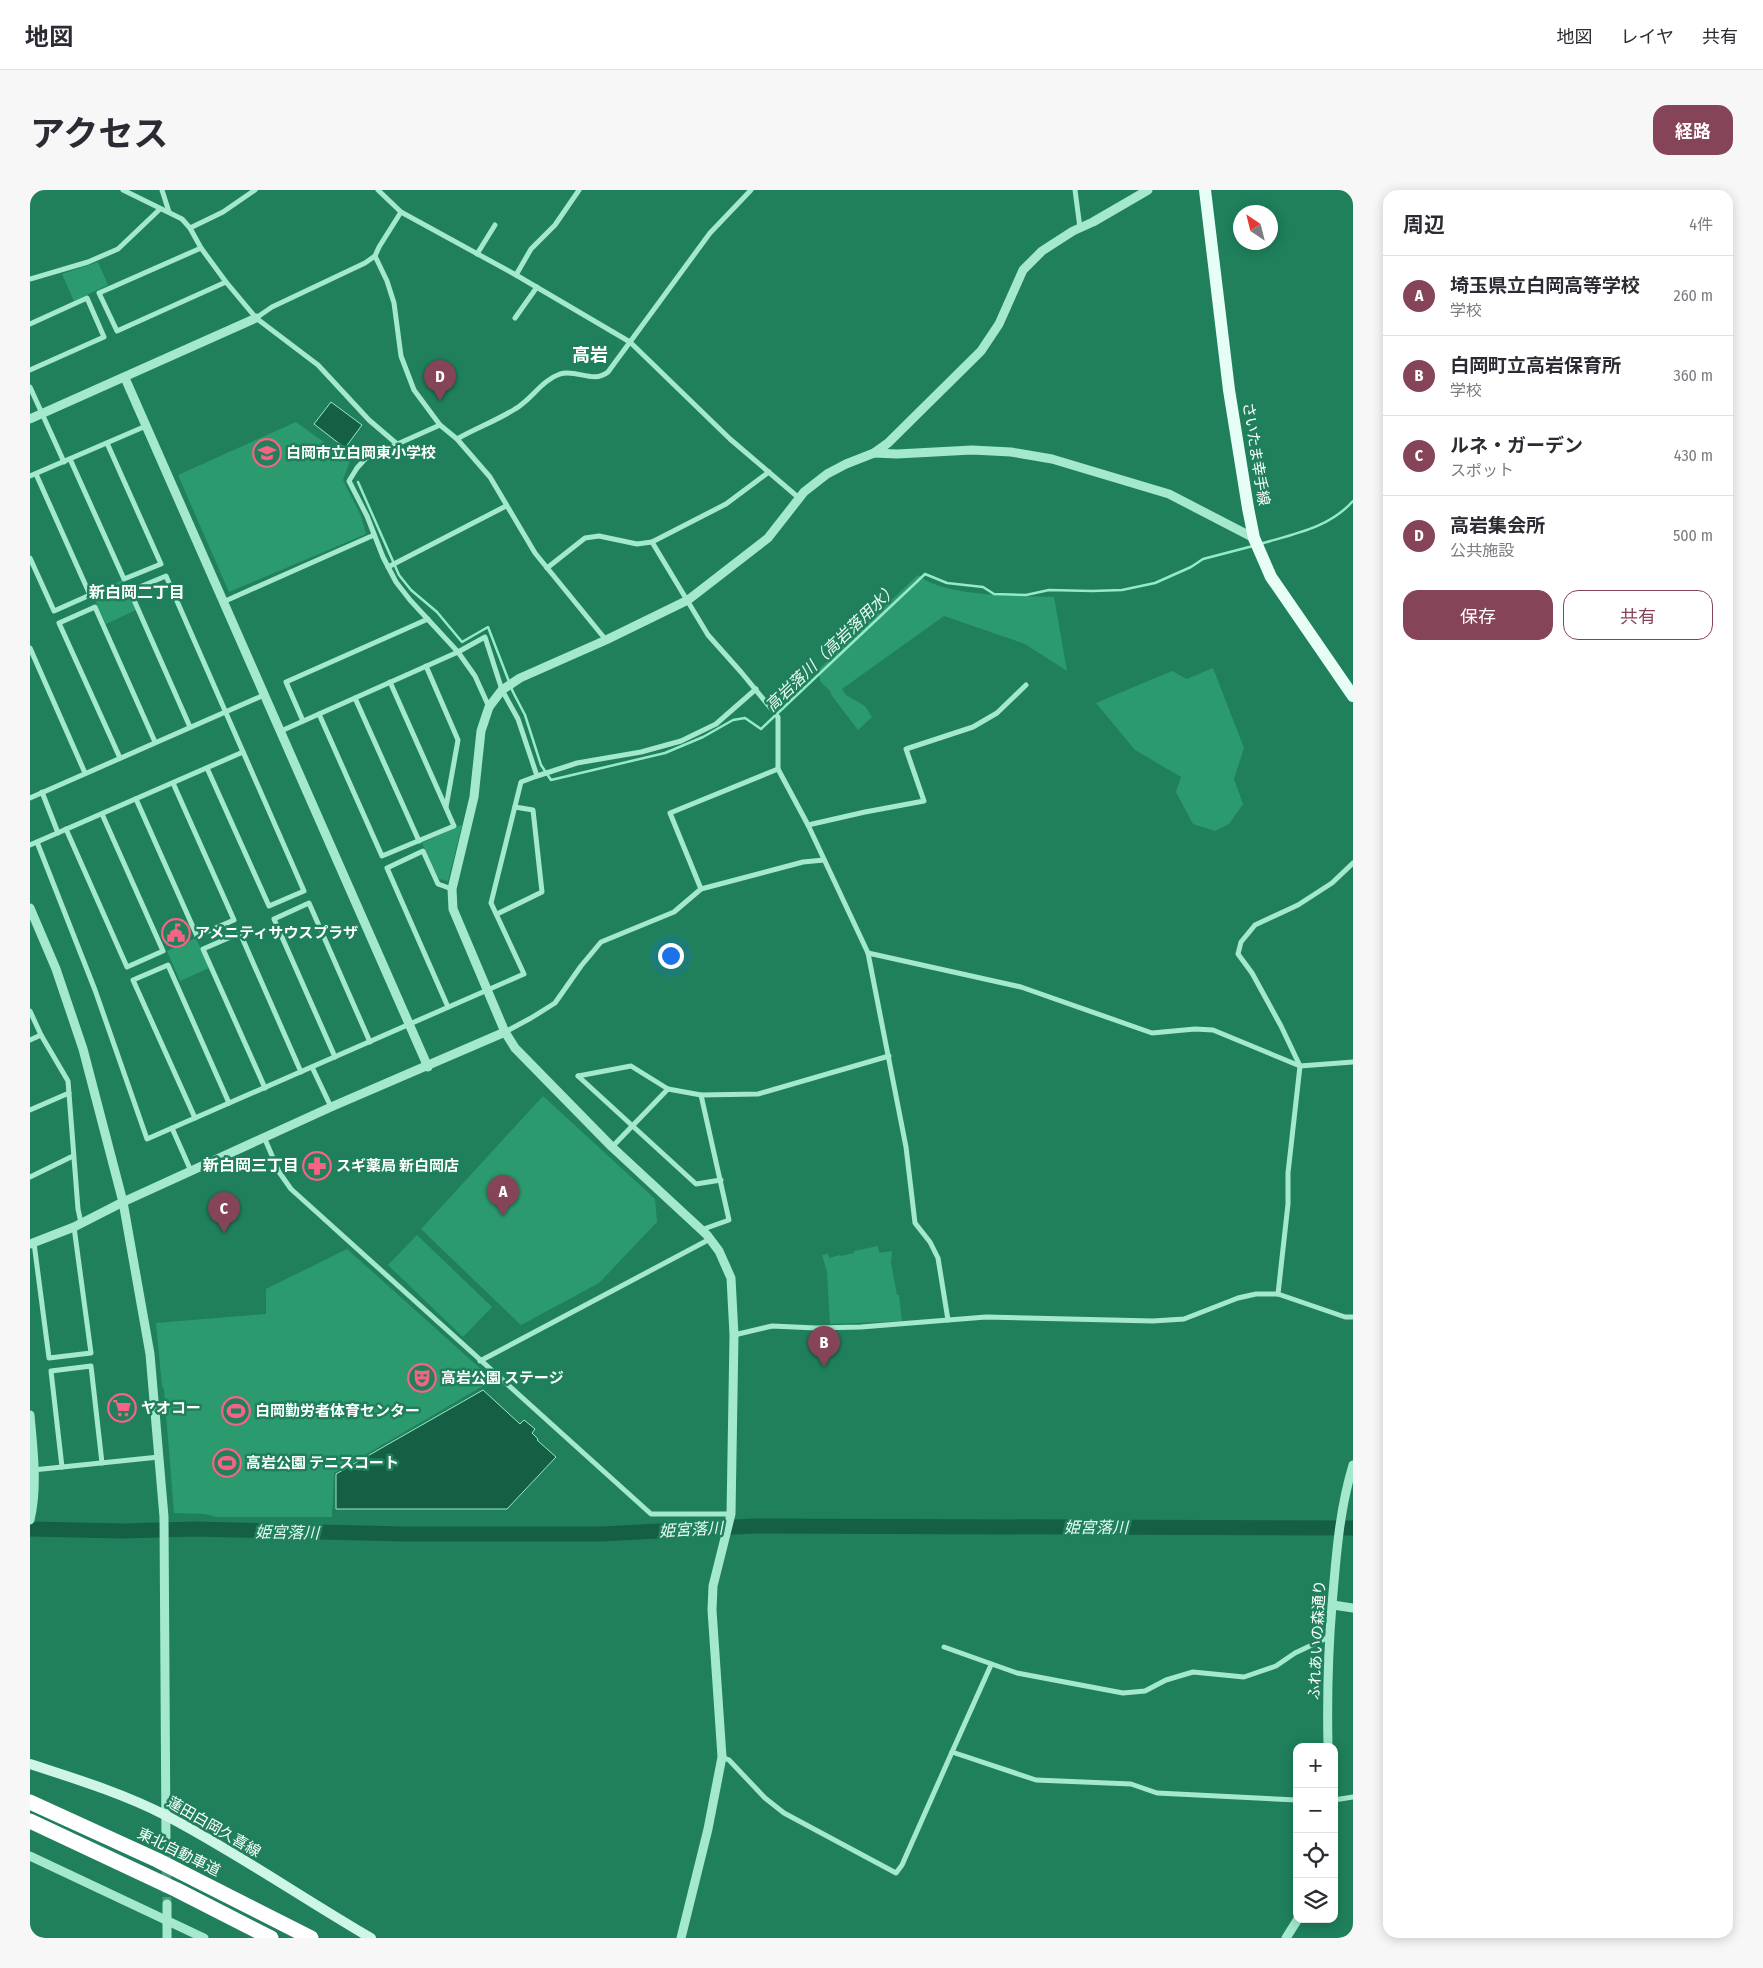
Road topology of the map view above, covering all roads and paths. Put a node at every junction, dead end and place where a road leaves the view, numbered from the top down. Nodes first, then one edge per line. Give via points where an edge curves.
1 (123, 190) edge
2 (162, 190) edge
3 (253, 190) edge
4 (378, 190) edge
5 (579, 190) edge
6 (750, 190) edge
7 (1075, 190) edge
8 (1148, 190) edge
9 (1205, 190) edge
10 (160, 209) junction
11 (169, 212) junction
12 (401, 212) junction
13 (495, 225) dead end
14 (190, 228) junction
15 (1080, 228) junction
16 (201, 248) junction
17 (477, 254) junction
18 (375, 256) junction
19 (516, 275) junction
20 (30, 279) edge
21 (226, 282) junction
22 (536, 287) junction
23 (256, 318) junction
24 (515, 318) dead end
25 (30, 324) edge
26 (630, 342) junction
27 (30, 370) edge
28 (125, 378) junction
29 (30, 387) edge
30 (42, 414) junction
31 (30, 419) edge
32 (440, 425) junction
33 (146, 426) junction
34 (457, 439) junction
35 (107, 443) junction
36 (397, 444) junction
37 (874, 453) junction
38 (70, 459) junction
39 (64, 462) junction
40 (769, 472) junction
41 (33, 475) edge
42 (799, 498) junction
43 (506, 506) junction
44 (374, 535) junction
45 (1254, 538) junction
46 (652, 542) junction
47 (30, 558) edge
48 (388, 567) junction
49 (547, 568) junction
50 (688, 600) junction
51 (223, 602) junction
52 (428, 619) junction
53 (606, 640) junction
54 (30, 648) edge
55 (458, 652) junction
56 (426, 666) junction
57 (390, 682) junction
58 (1026, 685) dead end
59 (756, 689) junction
60 (502, 690) junction
61 (264, 695) junction
62 (1353, 696) edge
63 (355, 698) junction
64 (489, 707) junction
65 (226, 711) junction
66 (319, 714) junction
67 (303, 721) junction
68 (190, 727) junction
69 (281, 731) junction
70 (155, 742) junction
71 (243, 752) junction
72 (120, 758) junction
73 (208, 768) junction
74 (778, 769) junction
75 (85, 773) junction
76 (538, 776) junction
77 (173, 783) junction
78 (42, 792) junction
79 (30, 798) edge
80 (136, 799) junction
81 (446, 807) junction
82 (515, 807) junction
83 (102, 814) junction
84 (808, 825) junction
85 (66, 830) junction
86 (58, 833) junction
87 (419, 841) junction
88 (36, 842) junction
89 (30, 845) edge
90 (824, 860) junction
91 (1353, 863) edge
92 (452, 889) junction
93 (701, 889) junction
94 (30, 908) edge
95 (497, 914) junction
96 (868, 953) junction
97 (487, 990) junction
98 (448, 1007) junction
99 (30, 1011) edge
100 (410, 1024) junction
101 (505, 1032) junction
102 (41, 1035) junction
103 (30, 1040) edge
104 (370, 1042) junction
105 (889, 1056) junction
106 (335, 1057) junction
107 (1353, 1062) edge
108 (1300, 1066) junction
109 (312, 1067) junction
110 (428, 1067) junction
111 (301, 1072) junction
112 (265, 1088) junction
113 (668, 1089) junction
114 (69, 1093) junction
115 (701, 1095) junction
116 (229, 1103) junction
117 (331, 1107) junction
118 (30, 1110) edge
119 (195, 1118) junction
120 (632, 1126) junction
121 (172, 1128) junction
122 (264, 1137) junction
123 (612, 1147) junction
124 (74, 1156) junction
125 (191, 1172) junction
126 (30, 1177) edge
127 (721, 1180) junction
128 (123, 1202) junction
129 (78, 1225) junction
130 (701, 1230) junction
131 (710, 1239) junction
132 (32, 1244) edge
133 (1278, 1294) junction
134 (1353, 1317) edge
135 (948, 1320) junction
136 (734, 1335) junction
137 (480, 1361) junction
138 (30, 1415) edge
139 (160, 1457) junction
140 (102, 1463) junction
141 (1353, 1465) edge
142 (62, 1467) junction
143 (32, 1470) edge
144 (730, 1514) junction
145 (31, 1515) edge
146 (1332, 1604) junction
147 (1353, 1608) edge
148 (1329, 1637) junction
149 (944, 1647) dead end
150 (992, 1665) junction
151 (1328, 1743) edge
152 (952, 1752) junction
153 (722, 1757) junction
154 (30, 1764) edge
155 (1353, 1797) edge
156 (1338, 1799) edge
157 (1293, 1800) edge
158 (30, 1802) edge
159 (165, 1815) junction
160 (30, 1821) edge
161 (166, 1842) tunnel mouth
162 (30, 1856) edge
163 (167, 1904) tunnel mouth
164 (167, 1919) junction
165 (1295, 1923) edge
166 (167, 1938) edge
167 (204, 1938) edge
168 (271, 1938) edge
169 (311, 1938) edge
170 (371, 1938) edge
171 (681, 1938) edge
172 (1286, 1938) edge

1 - 10 street
2 - 11 street
3 - 14 street via 224,212
4 - 12 street
5 - 19 street via 555,225 531,249
6 - 26 street via 710,233
7 - 15 street
8 - 15 street
9 - 45 main road, さいたま幸手線 via 1229,390
10 - 11 street
10 - 20 street via 118,249 88,262
11 - 14 street
12 - 17 street
12 - 18 street
13 - 17 street
14 - 16 street
15 - 37 street via 1031,261 1023,270 999,324 980,351
16 - 21 street
16 - 21 street via 99,293 117,331
17 - 19 street
18 - 23 street
18 - 32 street via 394,303 401,356 414,390
19 - 22 street
21 - 23 street
22 - 24 street
22 - 26 street
23 - 28 street
23 - 36 street via 318,365 369,420
25 - 27 street via 88,298 104,337
26 - 34 street via 603,376 562,374 517,408
26 - 40 street via 730,439
28 - 30 street
28 - 33 street
29 - 30 street
30 - 31 street
30 - 39 street
32 - 34 street
32 - 36 street
33 - 35 street
33 - 51 street
34 - 43 street via 490,477
35 - 38 street
35 - 38 street via 161,564 124,579
36 - 44 street via 366,458 349,481
37 - 42 street via 827,474
37 - 45 street via 972,450 1052,459 1169,494
38 - 39 street
39 - 41 street
40 - 42 street
40 - 46 street via 726,504
41 - 47 street via 90,595 54,611
42 - 50 street via 768,538
43 - 48 street
43 - 49 street
44 - 48 street
44 - 51 street
45 - 62 main road, さいたま幸手線 via 1271,577
46 - 49 street via 637,544 599,536 585,538
46 - 50 street
48 - 52 street via 410,600
49 - 53 street
50 - 53 street
50 - 59 street via 708,635
51 - 61 street
52 - 55 street
52 - 67 street via 286,682
53 - 60 street via 520,678
54 - 75 street
55 - 56 street
55 - 60 street via 485,637
55 - 64 street via 475,676
56 - 57 street
56 - 81 street via 458,740
57 - 63 street
57 - 81 street
58 - 84 street via 997,713 973,727 906,748 924,801
59 - 74 street via 778,717
59 - 76 street via 716,724 680,741 641,752 577,763
60 - 64 street
60 - 76 street via 518,719
61 - 65 street
61 - 69 street
63 - 66 street
63 - 87 street
64 - 92 street via 482,731 474,797
65 - 68 street
65 - 68 street via 166,576 130,591
65 - 71 street
66 - 67 street
66 - 87 street via 382,856
67 - 69 street
68 - 70 street
69 - 100 street
70 - 72 street
70 - 72 street via 95,607 59,623
71 - 73 street
71 - 73 street via 304,891 269,906
72 - 75 street
73 - 77 street
74 - 84 street
74 - 93 street via 670,813
75 - 78 street
76 - 82 street via 522,782
77 - 80 street
77 - 80 street via 234,920 198,936
78 - 79 street
78 - 86 street
80 - 83 street
81 - 87 street via 454,826
82 - 95 street via 491,902
82 - 95 street via 533,810 542,892
83 - 85 street
83 - 85 street via 163,952 127,967
84 - 90 street
85 - 86 street
86 - 88 street
88 - 89 street
88 - 121 street via 94,990 147,1139
90 - 93 street via 803,862
90 - 96 street
91 - 108 street via 1332,883 1298,905 1255,925 1241,942 1238,954 1252,972
92 - 97 street via 453,909
92 - 98 street via 438,884 423,851 387,868
93 - 101 street via 674,912 601,942 555,1003
94 - 128 street via 56,969 83,1049
95 - 97 street via 524,974
96 - 105 street
96 - 108 street via 1021,987 1152,1033 1213,1030
97 - 98 street
97 - 101 street
98 - 100 street
99 - 102 street
100 - 104 street
100 - 110 street
101 - 110 street
101 - 123 street via 515,1048
102 - 103 street
102 - 114 street via 68,1081
104 - 106 street
104 - 106 street via 309,904 274,919
105 - 115 street via 758,1094
105 - 135 street via 906,1147 915,1223 938,1258
106 - 109 street
107 - 108 street
108 - 133 street
109 - 111 street
109 - 117 street
110 - 117 street
111 - 112 street
111 - 112 street via 240,933 203,949
112 - 116 street
113 - 115 street
113 - 120 street
113 - 120 street via 632,1066 578,1076
114 - 118 street
114 - 124 street
115 - 127 street
116 - 119 street
116 - 119 street via 168,964 133,980
117 - 122 street
119 - 121 street
120 - 123 street
120 - 127 street via 696,1184
121 - 125 street
122 - 125 street
122 - 137 street via 279,1172 291,1189
123 - 130 street
124 - 126 street
124 - 129 street
125 - 128 street
127 - 130 street via 729,1220
128 - 129 street
128 - 139 street via 150,1354
129 - 132 street
129 - 132 street via 91,1353 49,1358
130 - 131 street
131 - 136 street via 731,1278
131 - 137 street
133 - 134 street
133 - 135 street via 1238,1298 1184,1319 995,1317
135 - 136 street via 825,1328 772,1326
136 - 144 street
137 - 144 street via 651,1514
138 - 143 street
139 - 140 street
139 - 159 street via 164,1517
140 - 142 street
140 - 142 street via 91,1366 51,1371
141 - 146 street, ふれあいの森通り via 1338,1534
142 - 143 street
143 - 145 street
144 - 153 street via 713,1586 712,1610
146 - 147 street
146 - 148 street, ふれあいの森通り
148 - 150 street via 1276,1666 1244,1677 1193,1672 1145,1691 1123,1693 1049,1680
148 - 151 street, ふれあいの森通り
149 - 150 street
150 - 152 street
152 - 153 street via 896,1873 784,1813
152 - 157 street via 1036,1780 1131,1784 1157,1793
153 - 171 street
154 - 159 main road, 蓮田白岡久喜線 via 116,1793
155 - 156 street
158 - 169 highway, 東北自動車道 via 157,1860
159 - 161 street
159 - 170 main road, 蓮田白岡久喜線 via 221,1845
160 - 168 highway
162 - 164 street
163 - 164 street
164 - 166 street
164 - 167 street
165 - 172 street

